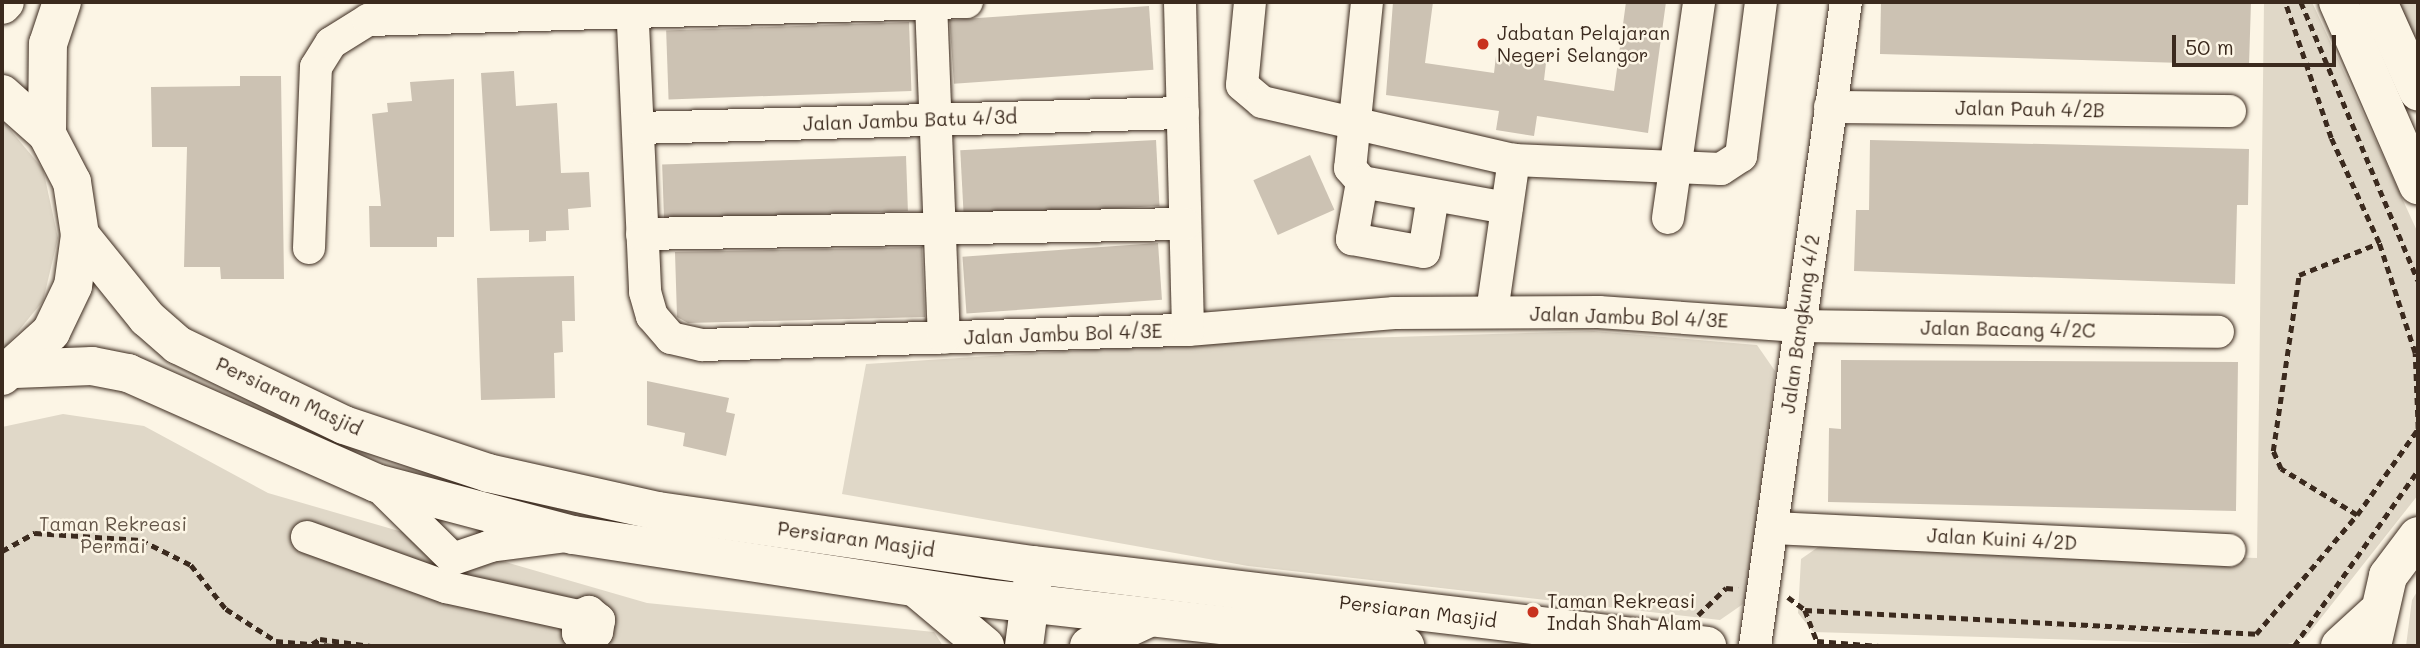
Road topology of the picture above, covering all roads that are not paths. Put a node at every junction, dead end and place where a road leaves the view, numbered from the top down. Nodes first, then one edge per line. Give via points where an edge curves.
1 (62, 2) edge
2 (931, 2) edge
3 (967, 2) edge
4 (1180, 2) edge
5 (1250, 2) edge
6 (1367, 2) edge
7 (1699, 2) edge
8 (1761, 2) edge
9 (1846, 2) edge
10 (2338, 2) edge
11 (2378, 2) edge
12 (632, 8) edge
13 (2418, 91) edge
14 (2, 94) edge
15 (1830, 107) junction
16 (2230, 111) dead end
17 (1183, 113) junction
18 (936, 120) junction
19 (1351, 122) junction
20 (638, 128) junction
21 (47, 134) junction
22 (1514, 160) junction
23 (1674, 167) junction
24 (1362, 182) junction
25 (2418, 185) edge
26 (1433, 195) junction
27 (1507, 208) junction
28 (1668, 218) dead end
29 (1185, 224) junction
30 (940, 232) junction
31 (642, 234) junction
32 (80, 235) junction
33 (309, 248) dead end
34 (1492, 312) junction
35 (1799, 326) junction
36 (1188, 330) junction
37 (2218, 332) dead end
38 (944, 338) junction
39 (9, 372) edge
40 (376, 483) junction
41 (1774, 528) junction
42 (573, 535) junction
43 (2418, 536) edge
44 (307, 537) dead end
45 (2229, 550) dead end
46 (1047, 567) junction
47 (449, 573) junction
48 (913, 586) junction
49 (1042, 606) junction
50 (578, 617) dead end
51 (1149, 618) junction
52 (2374, 630) edge
53 (1698, 634) edge
54 (985, 646) edge
55 (1024, 646) edge
56 (1049, 646) edge
57 (1089, 646) edge
58 (1405, 646) edge
59 (1755, 646) edge
60 (2340, 646) edge

1 - 21 main road via 48,44
2 - 3 street
2 - 12 street
2 - 18 street
4 - 17 street
5 - 19 street via 1242,85 1262,102
6 - 19 street
7 - 23 street
8 - 23 street via 1741,156 1721,169
9 - 15 street, Jalan Bangkung 4/2
10 - 25 main road
11 - 13 main road
12 - 20 street, Jalan Jambu Bol 4/3E
12 - 33 street via 368,20 331,43 316,67
14 - 21 main road
15 - 16 street, Jalan Pauh 4/2B
15 - 35 street, Jalan Bangkung 4/2
17 - 18 street, Jalan Jambu Batu 4/3d
17 - 29 street
18 - 20 street, Jalan Jambu Batu 4/3d
18 - 30 street
19 - 22 street
19 - 24 street via 1350,168
20 - 31 street, Jalan Jambu Bol 4/3E
21 - 32 main road via 72,182
22 - 23 street
22 - 27 street
23 - 28 street
24 - 26 street
24 - 26 street via 1352,239 1424,252
26 - 27 street
27 - 34 street
29 - 30 street
29 - 36 street
30 - 31 street
30 - 38 street
31 - 38 street, Jalan Jambu Bol 4/3E via 645,292 652,316 671,338 702,345
32 - 39 main road via 73,286 51,332
32 - 46 main road, Persiaran Masjid via 139,310 178,345 344,425 488,473 659,511
34 - 35 street, Jalan Jambu Bol 4/3E via 1599,312
34 - 36 street, Jalan Jambu Bol 4/3E via 1394,313
35 - 37 street, Jalan Bacang 4/2C
35 - 41 street, Jalan Bangkung 4/2
36 - 38 street, Jalan Jambu Bol 4/3E
39 - 40 main road, Persiaran Masjid via 92,366 128,373
40 - 42 main road, Persiaran Masjid
40 - 47 street
41 - 45 street, Jalan Kuini 4/2D
41 - 59 street, Jalan Bangkung 4/2
42 - 47 street via 490,546
42 - 48 main road, Persiaran Masjid
43 - 52 main road via 2388,576
44 - 47 street
46 - 49 main road
46 - 53 main road, Persiaran Masjid
47 - 50 street
48 - 49 main road, Persiaran Masjid
48 - 54 main road
49 - 51 main road, Persiaran Masjid
49 - 55 main road
49 - 56 main road
51 - 57 main road
51 - 58 main road, Persiaran Masjid
52 - 60 main road

